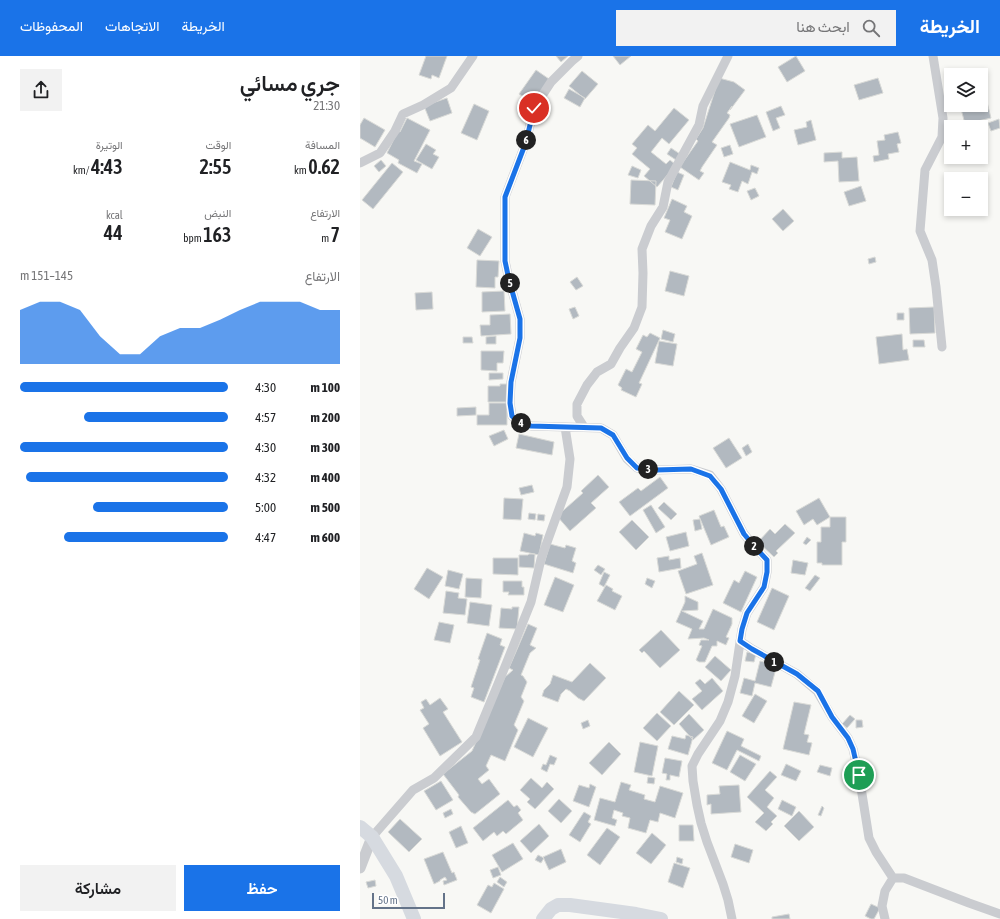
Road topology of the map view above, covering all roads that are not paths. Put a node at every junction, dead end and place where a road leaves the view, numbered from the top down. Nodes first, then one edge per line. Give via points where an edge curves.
1 (472, 56) edge
2 (578, 56) edge
3 (728, 56) edge
4 (933, 56) edge
5 (360, 164) edge
6 (942, 347) dead end
7 (565, 427) junction
8 (584, 427) junction
9 (740, 641) junction
10 (360, 827) edge
11 (372, 837) junction
12 (360, 868) edge
13 (893, 878) junction
14 (1000, 914) edge
15 (414, 919) edge
16 (543, 919) edge
17 (660, 919) edge
18 (732, 919) edge
19 (885, 919) edge

1 - 5 street via 451,88 424,105 403,114 380,153
2 - 7 street via 550,82 534,108 526,142 505,197 505,261 520,319 520,338 511,382 512,416 519,423 531,426
3 - 8 street via 703,106 699,125 668,182 664,207 651,226 642,249 642,307 634,328 610,364 597,372 587,385 577,404 577,416
4 - 6 street via 943,118 942,137 925,170 920,232 932,260
7 - 8 street
7 - 11 street via 570,458 567,487 541,559 531,602 476,737 434,778 413,790
8 - 9 street via 601,428 613,435 627,458 637,468 691,469 710,476 721,489 744,534 767,560 764,587 747,613
9 - 13 street via 797,674 818,691 853,749 869,838
9 - 18 street via 736,676 728,702 720,722 692,766 701,823 723,884
10 - 11 main road
11 - 12 street
11 - 15 main road via 396,876
13 - 14 street via 904,878
13 - 19 street via 885,892 882,906
16 - 17 main road via 558,905 570,905

